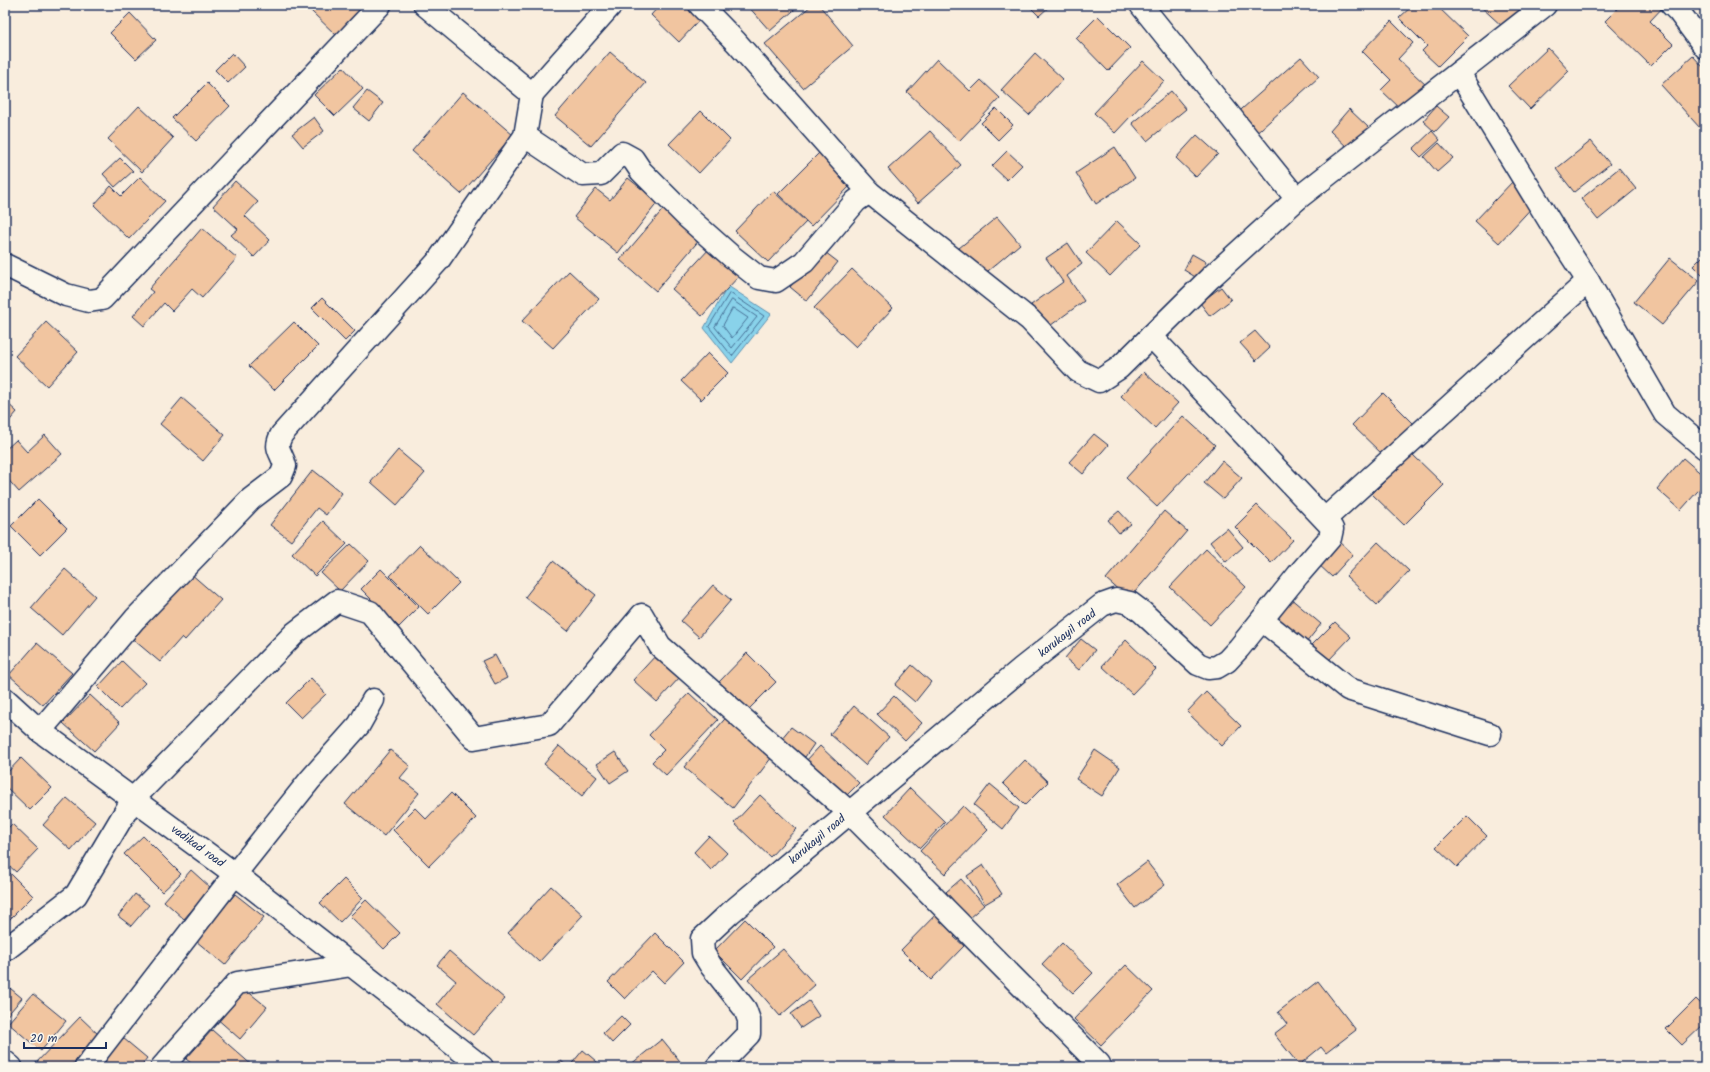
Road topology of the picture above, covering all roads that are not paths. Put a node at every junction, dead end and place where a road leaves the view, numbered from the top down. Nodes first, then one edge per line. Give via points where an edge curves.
1 (380, 5) edge
2 (424, 5) edge
3 (611, 5) edge
4 (700, 5) edge
5 (1141, 5) edge
6 (1545, 5) edge
7 (1672, 5) edge
8 (1705, 47) edge
9 (1459, 73) junction
10 (532, 94) junction
11 (525, 136) junction
12 (869, 192) junction
13 (1297, 199) junction
14 (5, 265) edge
15 (1588, 281) junction
16 (1151, 336) junction
17 (1705, 448) edge
18 (1325, 519) junction
19 (1262, 620) junction
20 (5, 699) edge
21 (373, 700) dead end
22 (40, 731) junction
23 (1490, 734) dead end
24 (133, 799) junction
25 (849, 812) junction
26 (235, 874) junction
27 (5, 950) edge
28 (352, 965) junction
29 (5, 1062) edge
30 (11, 1067) edge
31 (86, 1067) edge
32 (162, 1067) edge
33 (482, 1067) edge
34 (717, 1067) edge
35 (1094, 1067) edge

1 - 14 street via 102,299 89,301 66,295
2 - 10 street
3 - 10 street
4 - 12 street
5 - 13 street
6 - 9 street
7 - 8 street
9 - 13 street
9 - 15 street
10 - 11 street
11 - 12 street via 583,175 601,174 622,153 633,159 641,171 686,216 731,256 758,278 776,281 804,262 856,201
11 - 22 street via 438,261 282,434 277,444 285,466 281,476 251,499 135,619
12 - 16 street via 1030,320 1078,372 1099,381 1119,368
13 - 16 street
15 - 17 street via 1665,414
15 - 18 street
16 - 18 street, karukayil road
18 - 19 street, karukayil road via 1332,529 1330,538
19 - 23 street via 1348,689
19 - 25 street, karukayil road via 1227,661 1217,667 1208,668 1198,664 1130,603 1116,600 1102,605
20 - 22 street, vadikad road
21 - 26 street via 359,725 310,780
22 - 24 street, vadikad road
24 - 25 street via 295,633 337,601 370,612 474,738 549,724 642,615 660,646
24 - 26 street, vadikad road
24 - 27 street via 76,895
25 - 34 street, karukayil road via 702,939 703,953 745,1009 749,1020 749,1034
25 - 35 street via 1099,1064
26 - 28 street
26 - 31 street, vadikad road
28 - 32 street via 237,983
28 - 33 street
29 - 30 street

